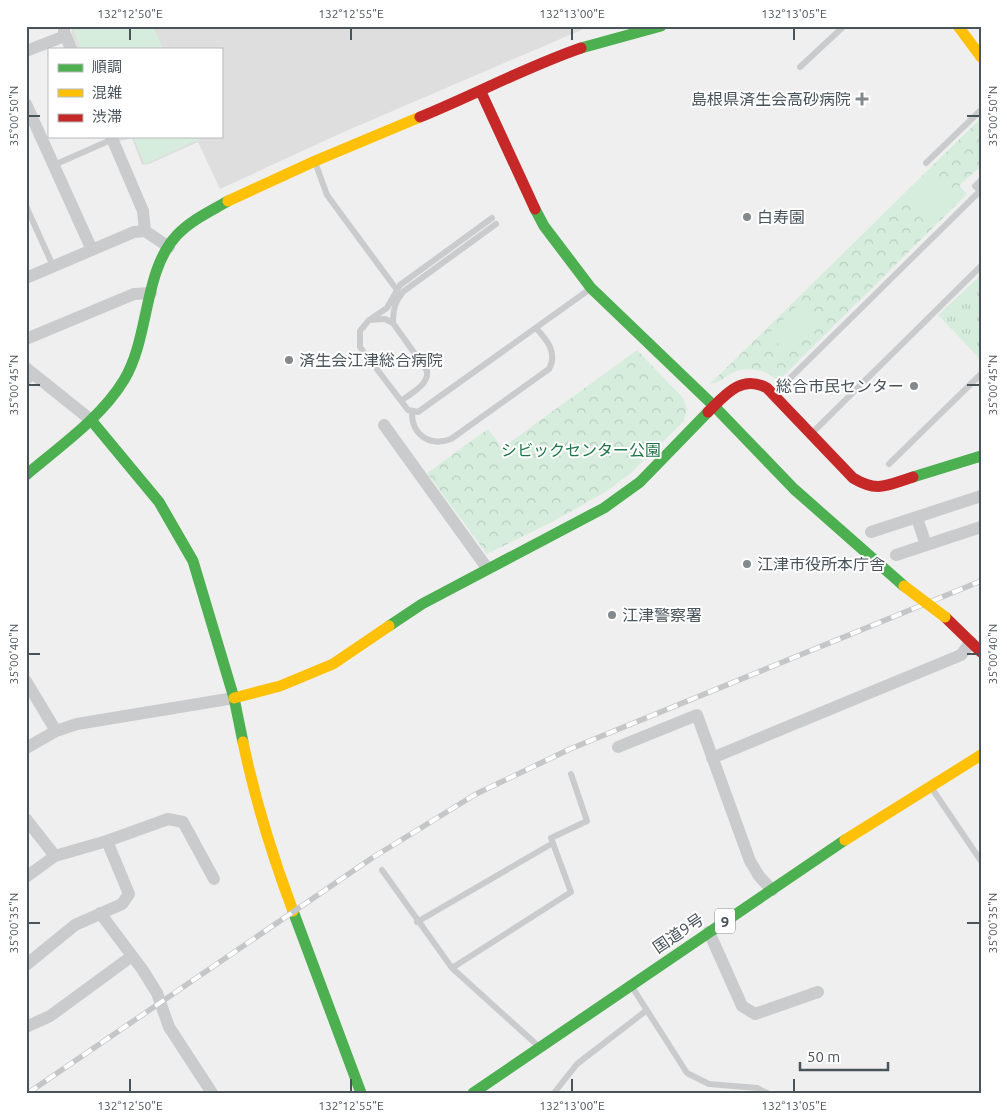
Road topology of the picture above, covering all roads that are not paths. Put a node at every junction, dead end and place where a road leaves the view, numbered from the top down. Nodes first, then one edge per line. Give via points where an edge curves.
1 (661, 26) edge
2 (844, 26) edge
3 (958, 26) edge
4 (65, 31) edge
5 (71, 48) edge
6 (26, 51) edge
7 (981, 56) edge
8 (800, 67) dead end
9 (481, 92) junction
10 (26, 104) edge
11 (981, 110) edge
12 (112, 138) edge
13 (315, 161) junction
14 (926, 164) dead end
15 (54, 165) junction
16 (981, 180) edge
17 (980, 192) edge
18 (26, 206) edge
19 (145, 231) junction
20 (169, 246) junction
21 (92, 250) junction
22 (53, 266) junction
23 (981, 266) edge
24 (26, 278) edge
25 (591, 288) junction
26 (397, 290) junction
27 (151, 293) junction
28 (369, 320) junction
29 (393, 323) junction
30 (536, 328) junction
31 (26, 339) edge
32 (981, 374) edge
33 (29, 375) edge
34 (774, 395) junction
35 (401, 401) junction
36 (715, 407) junction
37 (412, 411) junction
38 (91, 420) junction
39 (384, 426) dead end
40 (811, 434) junction
41 (981, 456) edge
42 (888, 464) dead end
43 (26, 475) edge
44 (981, 496) edge
45 (917, 518) junction
46 (981, 527) edge
47 (872, 532) dead end
48 (926, 545) junction
49 (896, 555) dead end
50 (487, 568) junction
51 (971, 642) junction
52 (981, 652) edge
53 (26, 681) edge
54 (234, 698) junction
55 (56, 731) junction
56 (618, 746) dead end
57 (26, 748) edge
58 (981, 755) edge
59 (712, 758) junction
60 (570, 774) dead end
61 (931, 787) junction
62 (26, 819) edge
63 (107, 841) junction
64 (554, 843) junction
65 (54, 856) junction
66 (981, 861) edge
67 (382, 870) dead end
68 (26, 876) edge
69 (214, 879) dead end
70 (772, 890) junction
71 (100, 914) junction
72 (417, 922) junction
73 (709, 932) junction
74 (132, 956) junction
75 (26, 965) edge
76 (452, 968) junction
77 (631, 985) junction
78 (818, 992) dead end
79 (646, 1010) junction
80 (26, 1027) edge
81 (540, 1048) junction
82 (212, 1093) edge
83 (361, 1093) edge
84 (473, 1093) edge
85 (554, 1093) edge
86 (767, 1093) edge

1 - 9 main road via 589,45
2 - 8 lane
3 - 7 main road
4 - 5 street
4 - 6 street
9 - 13 main road
9 - 25 main road via 530,203
10 - 15 street
11 - 14 lane
12 - 15 lane
12 - 19 street via 143,211
13 - 20 main road via 213,208 189,224
13 - 26 lane via 327,195
15 - 21 street
16 - 17 lane via 975,186
17 - 34 lane
18 - 22 lane
19 - 20 street
19 - 21 street via 134,232
20 - 27 main road
21 - 22 street
22 - 24 street
23 - 40 lane
25 - 30 lane
25 - 36 main road
26 - 28 lane via 387,308
26 - 29 lane via 494,221 404,291 393,308
27 - 31 street via 134,294
27 - 38 main road via 140,343 130,368 114,394
28 - 29 lane via 385,319
28 - 35 lane via 360,331 360,347
29 - 35 lane via 428,375 423,385
30 - 37 lane via 422,410
30 - 37 lane via 551,349 553,362 548,370 451,439 440,443 424,439 412,421
32 - 42 lane
33 - 38 street
34 - 36 main road via 762,385 744,383 732,389
34 - 40 main road
35 - 37 lane
36 - 50 main road via 640,482 604,508
36 - 51 main road, bridge via 794,489
38 - 43 main road
38 - 54 main road via 159,502 181,537 193,561
39 - 50 street
40 - 41 main road via 857,481 874,488
44 - 45 street
45 - 47 street
45 - 48 street
46 - 48 street
48 - 49 street
50 - 54 main road via 422,604 333,664 280,686
51 - 52 main road
51 - 59 street via 961,654
53 - 55 street
54 - 55 street via 77,724
54 - 83 main road via 254,795 271,851
55 - 57 street
56 - 59 street via 696,715
58 - 61 main road, 国道9号 / 9
59 - 70 street via 750,861
60 - 64 lane via 587,821 551,838
61 - 66 lane
61 - 70 main road, 国道9号 / 9
62 - 65 street
63 - 65 street
63 - 69 street via 168,819 183,822
63 - 71 street via 129,894 122,904
64 - 72 lane
64 - 76 lane via 571,892
65 - 68 street
67 - 72 lane
70 - 73 main road, 国道9号 / 9
71 - 74 street
71 - 75 street via 75,925
72 - 76 lane
73 - 77 main road, 国道9号 / 9
73 - 78 street via 742,1006 755,1014
74 - 80 street via 50,1016
74 - 82 street via 157,993 169,1027
76 - 81 lane
77 - 79 lane
77 - 81 main road, 国道9号 / 9
79 - 85 lane via 577,1064
79 - 86 lane via 687,1073 709,1084 757,1088
81 - 84 main road, 国道9号 / 9

